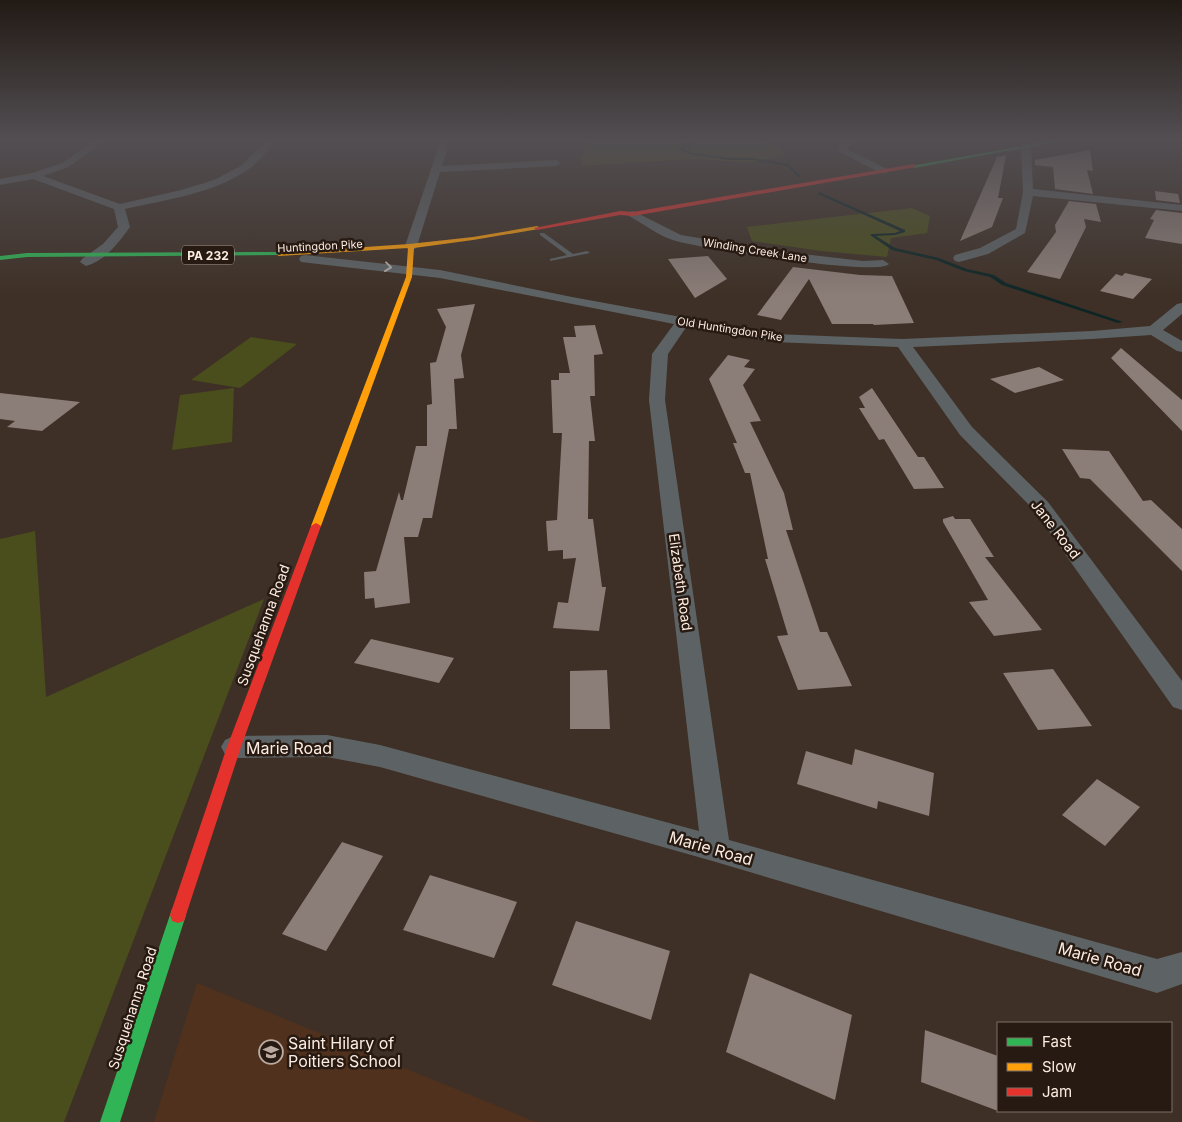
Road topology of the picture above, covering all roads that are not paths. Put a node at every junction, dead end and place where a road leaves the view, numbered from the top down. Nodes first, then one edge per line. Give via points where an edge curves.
1 (80, 192) edge
2 (176, 192) edge
3 (429, 192) edge
4 (759, 192) edge
5 (1028, 192) edge
6 (1031, 192) edge
7 (118, 206) junction
8 (1182, 208) edge
9 (633, 214) junction
10 (542, 234) junction
11 (411, 249) junction
12 (587, 253) dead end
13 (99, 255) junction
14 (572, 256) junction
15 (959, 258) dead end
16 (2, 259) edge
17 (305, 259) junction
18 (552, 260) dead end
19 (86, 262) junction
20 (883, 264) dead end
21 (410, 269) junction
22 (1182, 307) edge
23 (683, 322) junction
24 (1154, 330) junction
25 (902, 343) junction
26 (1182, 348) edge
27 (1182, 700) edge
28 (234, 747) junction
29 (716, 849) junction
30 (1182, 968) edge
31 (110, 1122) edge

1 - 7 street
2 - 7 street
3 - 11 street, Susquehanna Road
4 - 9 main road, Huntingdon Pike / PA 232
5 - 15 street via 1021,231 984,252
6 - 8 street
7 - 13 street via 124,227
9 - 10 main road, Huntingdon Pike / PA 232 via 623,219
9 - 11 main road, Huntingdon Pike / PA 232 via 620,213
9 - 20 street, Winding Creek Lane via 678,238 777,255 862,265
10 - 11 main road, Huntingdon Pike / PA 232 via 458,248
10 - 14 lane
11 - 13 main road, Huntingdon Pike / PA 232
11 - 17 main road, Huntingdon Pike / PA 232
11 - 21 main road, Susquehanna Road
12 - 14 lane
13 - 16 main road, Huntingdon Pike / PA 232 via 27,255
13 - 19 street
14 - 18 lane
16 - 19 main road, Huntingdon Pike / PA 232
17 - 19 main road, Huntingdon Pike / PA 232
17 -> 21 street, Old Huntingdon Pike
21 - 23 street, Old Huntingdon Pike
21 - 28 main road, Susquehanna Road
22 - 24 street
23 - 25 street, Old Huntingdon Pike via 774,338
23 - 29 street, Elizabeth Road via 660,354 657,400
24 - 25 street, Old Huntingdon Pike
24 - 26 street
25 - 27 street, Jane Road via 966,432 1041,506
28 - 29 street, Marie Road via 327,746 380,756
28 - 31 main road, Susquehanna Road
29 - 30 street, Marie Road via 1157,976

